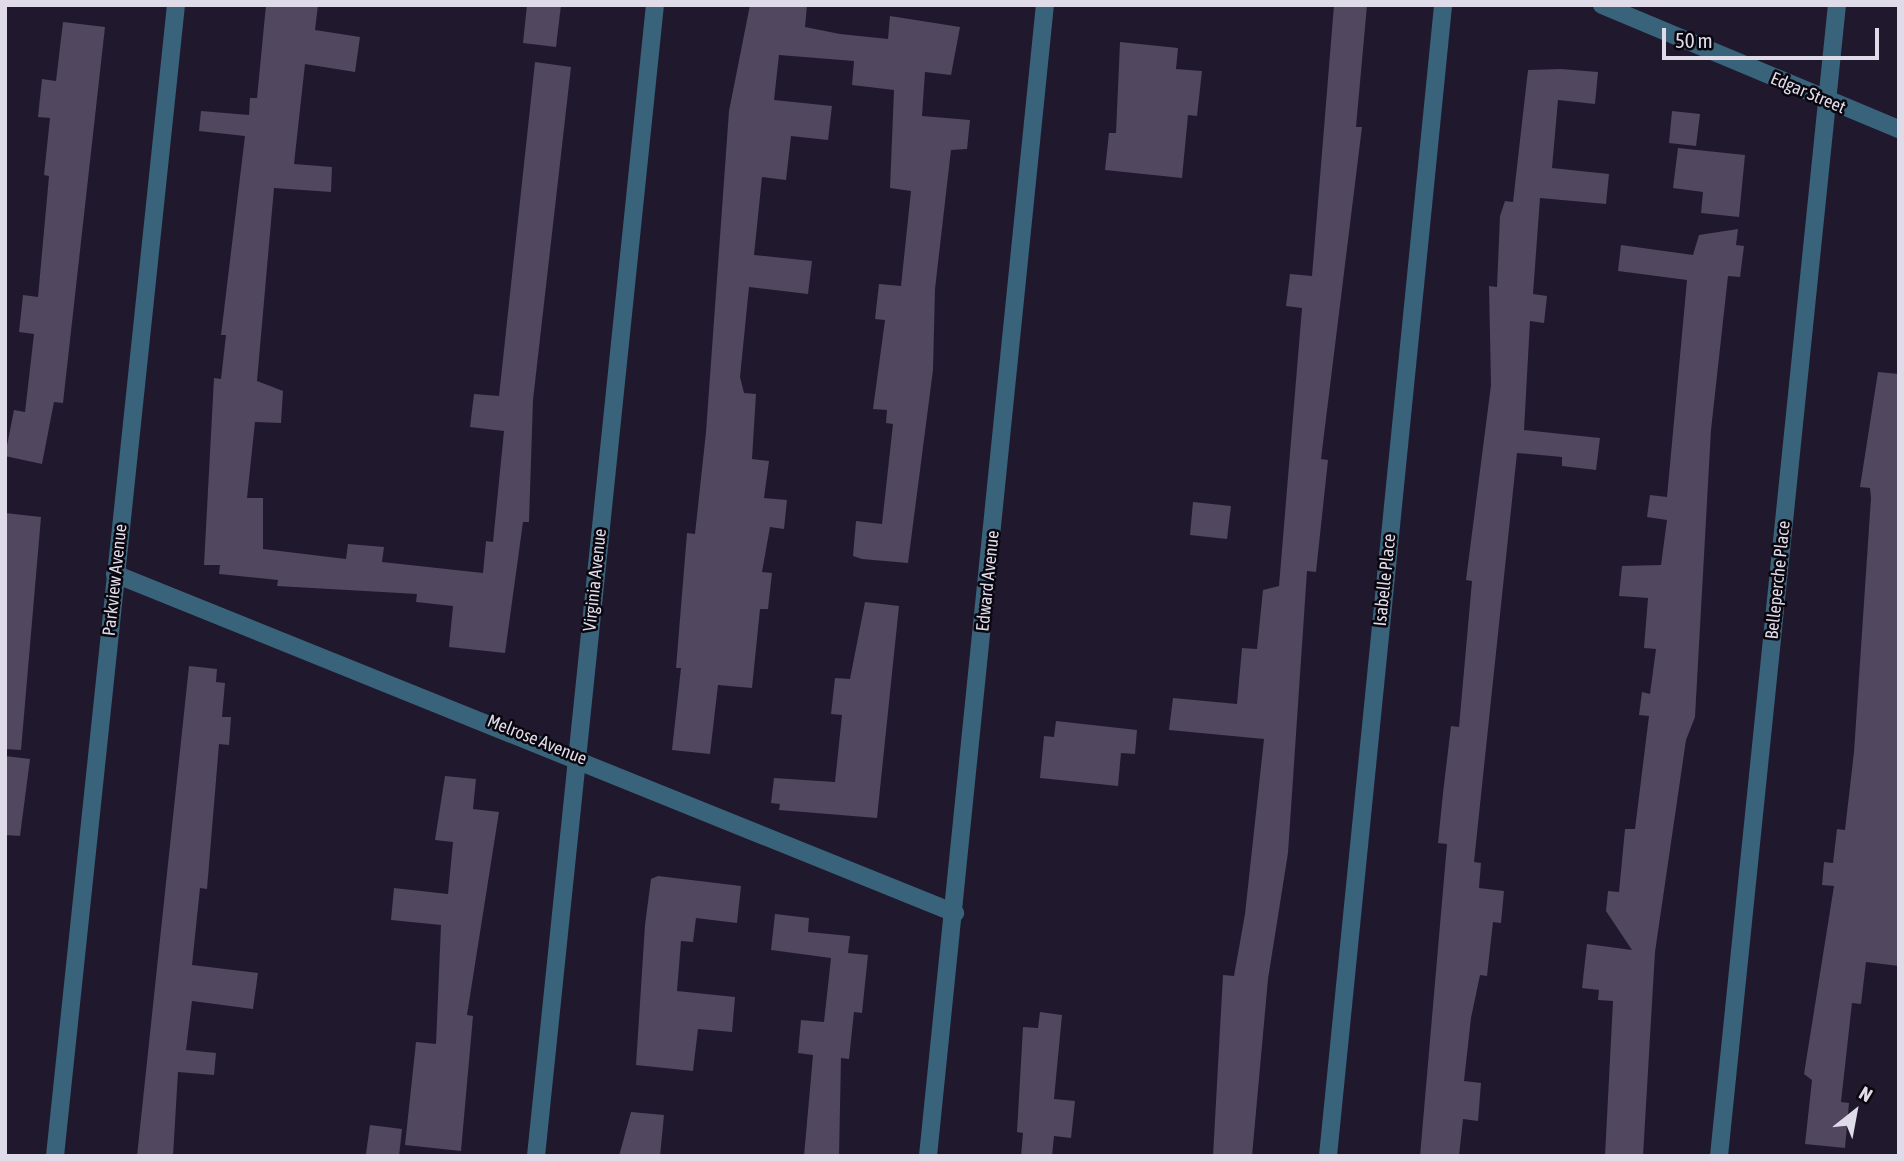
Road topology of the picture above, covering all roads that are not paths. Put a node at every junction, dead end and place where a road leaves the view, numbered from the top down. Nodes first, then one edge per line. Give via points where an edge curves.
1 (176, 5) edge
2 (655, 5) edge
3 (1045, 5) edge
4 (1443, 5) edge
5 (1602, 5) edge
6 (1837, 5) edge
7 (1827, 101) junction
8 (1899, 129) edge
9 (115, 575) junction
10 (577, 756) junction
11 (955, 913) junction
12 (55, 1156) edge
13 (536, 1156) edge
14 (928, 1156) edge
15 (1328, 1156) edge
16 (1719, 1156) edge

1 - 9 street, Parkview Avenue
2 - 10 street, Virginia Avenue
3 - 11 street, Edward Avenue
4 - 15 street, Isabelle Place
5 - 7 street, Edgar Street
6 - 7 street, Belleperche Place
7 - 8 street, Edgar Street
7 - 16 street, Belleperche Place
9 - 10 street, Melrose Avenue
9 - 12 street, Parkview Avenue
10 - 11 street, Melrose Avenue via 729,825
10 - 13 street, Virginia Avenue
11 - 14 street, Edward Avenue

